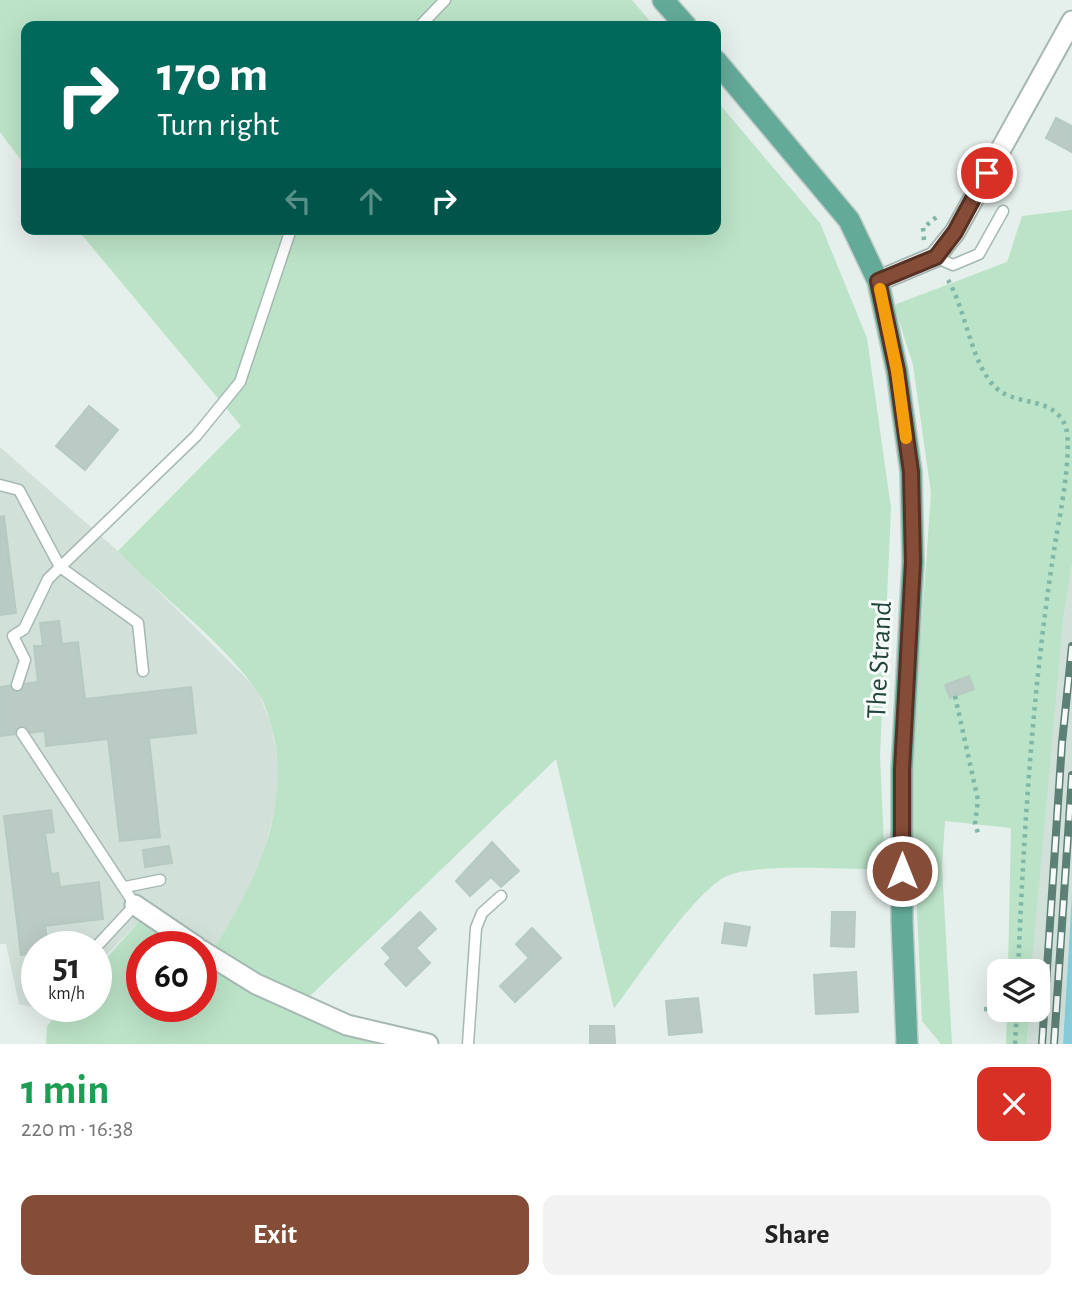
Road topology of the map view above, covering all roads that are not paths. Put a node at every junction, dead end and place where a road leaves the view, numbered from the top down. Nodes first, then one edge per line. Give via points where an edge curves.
1 (445, 0) edge
2 (663, 0) edge
3 (425, 21) edge
4 (682, 21) edge
5 (1072, 21) edge
6 (721, 67) edge
7 (1003, 211) dead end
8 (289, 235) edge
9 (936, 257) junction
10 (878, 281) junction
11 (0, 485) edge
12 (60, 566) junction
13 (143, 671) dead end
14 (17, 685) dead end
15 (22, 733) dead end
16 (160, 880) dead end
17 (125, 887) junction
18 (501, 897) dead end
19 (135, 905) junction
20 (111, 931) edge
21 (173, 931) edge
22 (217, 960) edge
23 (428, 1044) edge
24 (468, 1044) edge
25 (907, 1044) edge

1 - 3 lane
2 - 4 main road
5 - 9 street via 955,232
6 - 10 main road, The Strand via 849,220
7 - 9 lane via 979,254 953,265
8 - 12 lane via 240,382 196,436
9 - 10 street
10 - 25 main road, The Strand via 911,472 913,562 902,770
11 - 12 lane via 19,490
12 - 13 lane via 138,623
12 - 14 lane via 48,579 24,629 13,636 25,660
15 - 17 lane
16 - 17 lane
17 - 19 lane
18 - 24 lane via 482,913 476,928
19 - 20 lane
19 - 21 street
22 - 23 street via 256,984 347,1025

